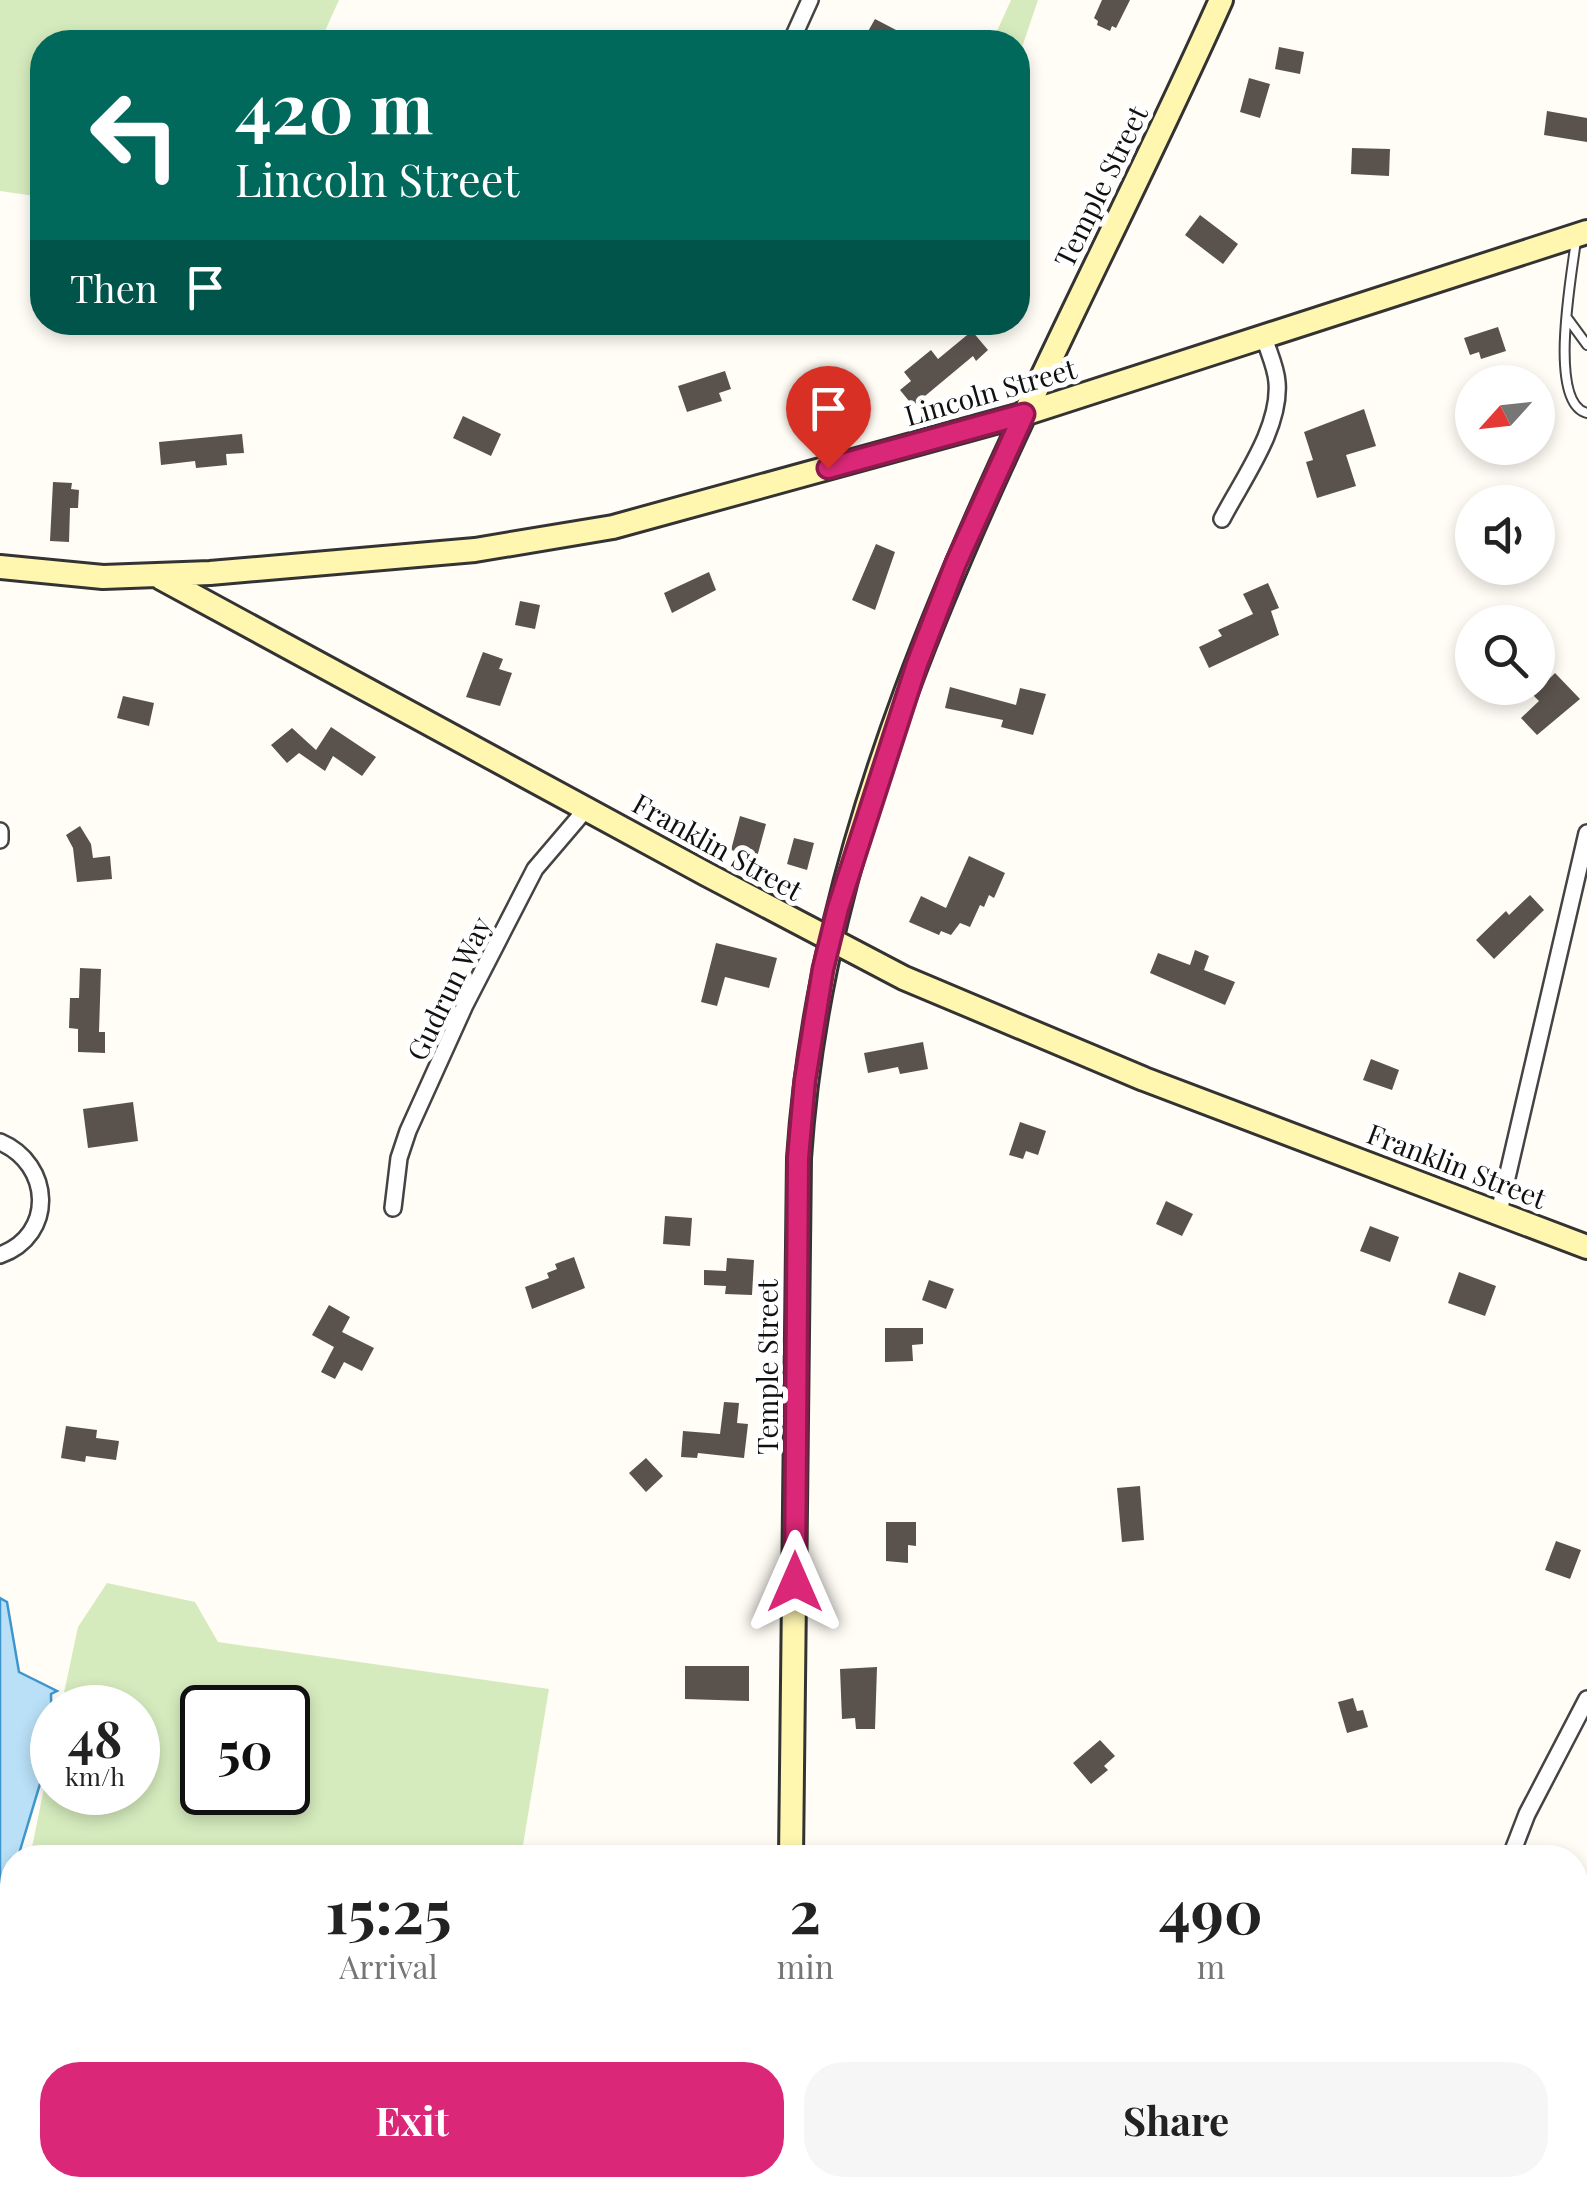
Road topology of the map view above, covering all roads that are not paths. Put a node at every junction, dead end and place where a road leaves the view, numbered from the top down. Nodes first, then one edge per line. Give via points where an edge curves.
1 (810, 0) edge
2 (1221, 0) edge
3 (796, 30) edge
4 (1582, 234) edge
5 (1568, 319) junction
6 (1264, 337) junction
7 (1587, 345) edge
8 (1587, 413) edge
9 (1024, 414) junction
10 (1222, 519) dead end
11 (0, 567) edge
12 (158, 576) junction
13 (587, 808) junction
14 (0, 831) edge
15 (1587, 833) edge
16 (0, 840) edge
17 (829, 940) junction
18 (0, 1142) edge
19 (393, 1208) dead end
20 (1499, 1212) junction
21 (1587, 1247) edge
22 (0, 1255) edge
23 (1587, 1699) edge
24 (791, 1845) edge
25 (1515, 1845) edge

1 - 3 street
2 - 9 main road, Temple Street
4 - 5 lane
4 - 6 main road, Lincoln Street
5 - 7 lane
5 - 8 lane via 1564,383 1573,405
6 - 9 main road, Lincoln Street
6 - 10 street via 1278,382 1272,416
9 - 12 main road, Lincoln Street via 588,532 399,558
9 - 17 main road, Temple Street via 935,616
11 - 12 main road, Franklin Street
12 - 13 main road, Franklin Street
13 - 17 main road, Franklin Street
13 - 19 street, Gudrun Way via 536,869 465,1005 408,1131
14 - 16 street
15 - 20 street
17 - 20 main road, Franklin Street via 1144,1079
17 - 24 main road, Temple Street via 798,1158
18 - 22 street via 28,1161 42,1196 35,1228
20 - 21 main road, Franklin Street
23 - 25 street

